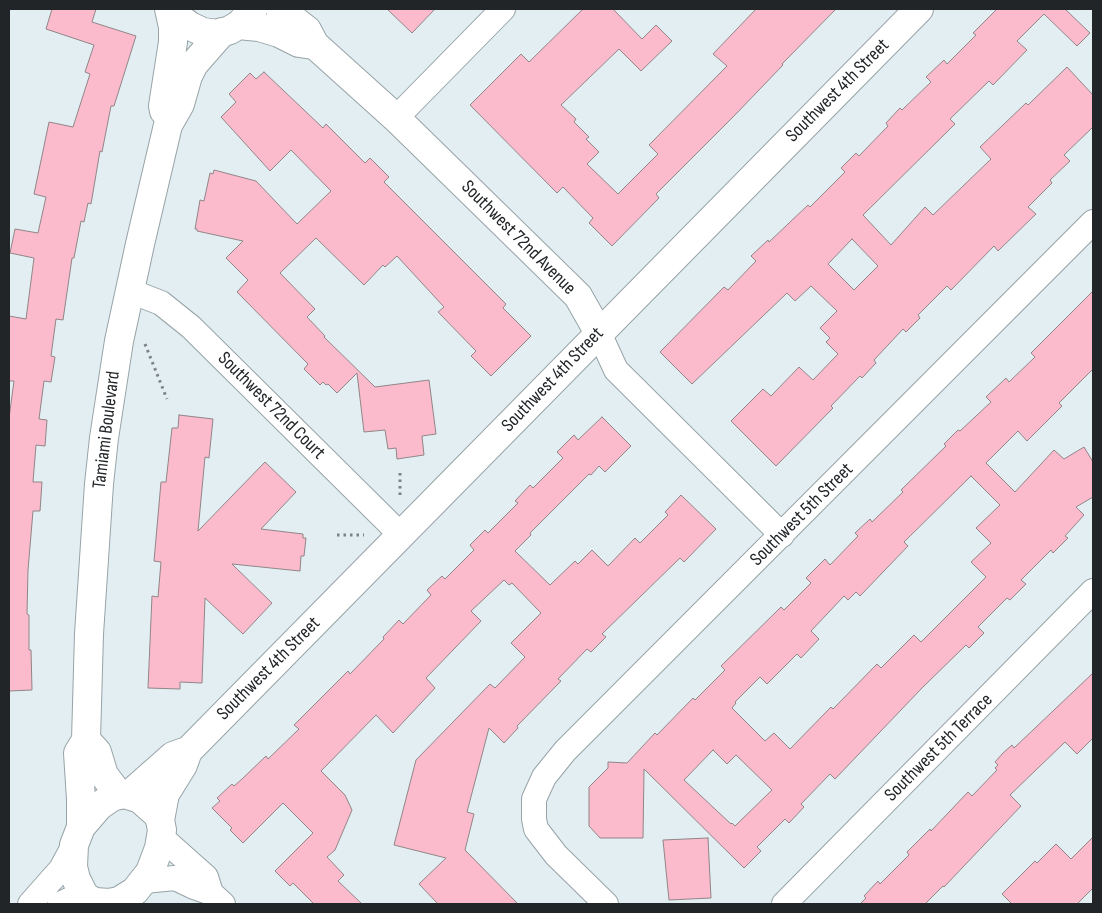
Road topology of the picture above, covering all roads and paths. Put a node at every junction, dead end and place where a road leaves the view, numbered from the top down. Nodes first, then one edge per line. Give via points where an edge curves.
1 (170, 9) edge
2 (173, 9) edge
3 (280, 9) edge
4 (503, 9) edge
5 (919, 9) edge
6 (238, 22) edge
7 (315, 45) junction
8 (396, 118) junction
9 (168, 125) junction
10 (1093, 222) edge
11 (130, 291) junction
12 (598, 333) junction
13 (142, 339) dead end
14 (167, 399) dead end
15 (400, 473) dead end
16 (400, 500) dead end
17 (337, 535) dead end
18 (367, 535) dead end
19 (401, 535) junction
20 (782, 535) junction
21 (1093, 591) edge
22 (86, 740) junction
23 (188, 751) junction
24 (124, 794) junction
25 (161, 828) junction
26 (78, 836) junction
27 (144, 882) junction
28 (217, 899) edge
29 (80, 900) edge
30 (123, 902) edge
31 (30, 904) edge
32 (606, 904) edge
33 (784, 904) edge

1 - 9 street, Tamiami Boulevard via 173,42 163,106
2 - 6 street, Southwest 72nd Avenue via 190,26 203,32 218,34
3 - 7 street, Southwest 72nd Avenue via 307,30
4 - 8 street
5 - 12 street, Southwest 4th Street
6 - 7 street, Southwest 72nd Avenue via 279,33 299,43
6 - 9 street, Tamiami Boulevard via 194,64 180,104
7 - 8 street, Southwest 72nd Avenue
8 - 12 street, Southwest 72nd Avenue via 578,296
9 - 11 street, Tamiami Boulevard
10 - 20 street, Southwest 5th Street
11 - 19 street, Southwest 72nd Court via 161,303 191,327
11 - 22 street, Tamiami Boulevard via 111,391 99,484
12 - 19 street, Southwest 4th Street
12 - 20 street, Southwest 72nd Avenue via 616,370
13 - 14 path
15 - 16 path
17 - 18 path
19 - 23 street, Southwest 4th Street
20 - 32 street, Southwest 5th Street via 544,777 534,799 536,829 548,846
21 - 33 street, Southwest 5th Terrace
22 - 24 street via 97,752 104,775
22 - 26 street, Tamiami Boulevard via 78,753 81,799
23 - 24 street, Southwest 4th Street via 173,756
23 - 25 street, Southwest 4th Street via 165,794
24 - 25 street via 151,807
24 - 26 street via 99,806
25 - 27 street via 155,860
25 - 28 street via 206,877
26 - 29 street via 74,866
26 - 31 street via 61,868
27 - 28 street via 176,878
27 - 30 street
29 - 30 street

